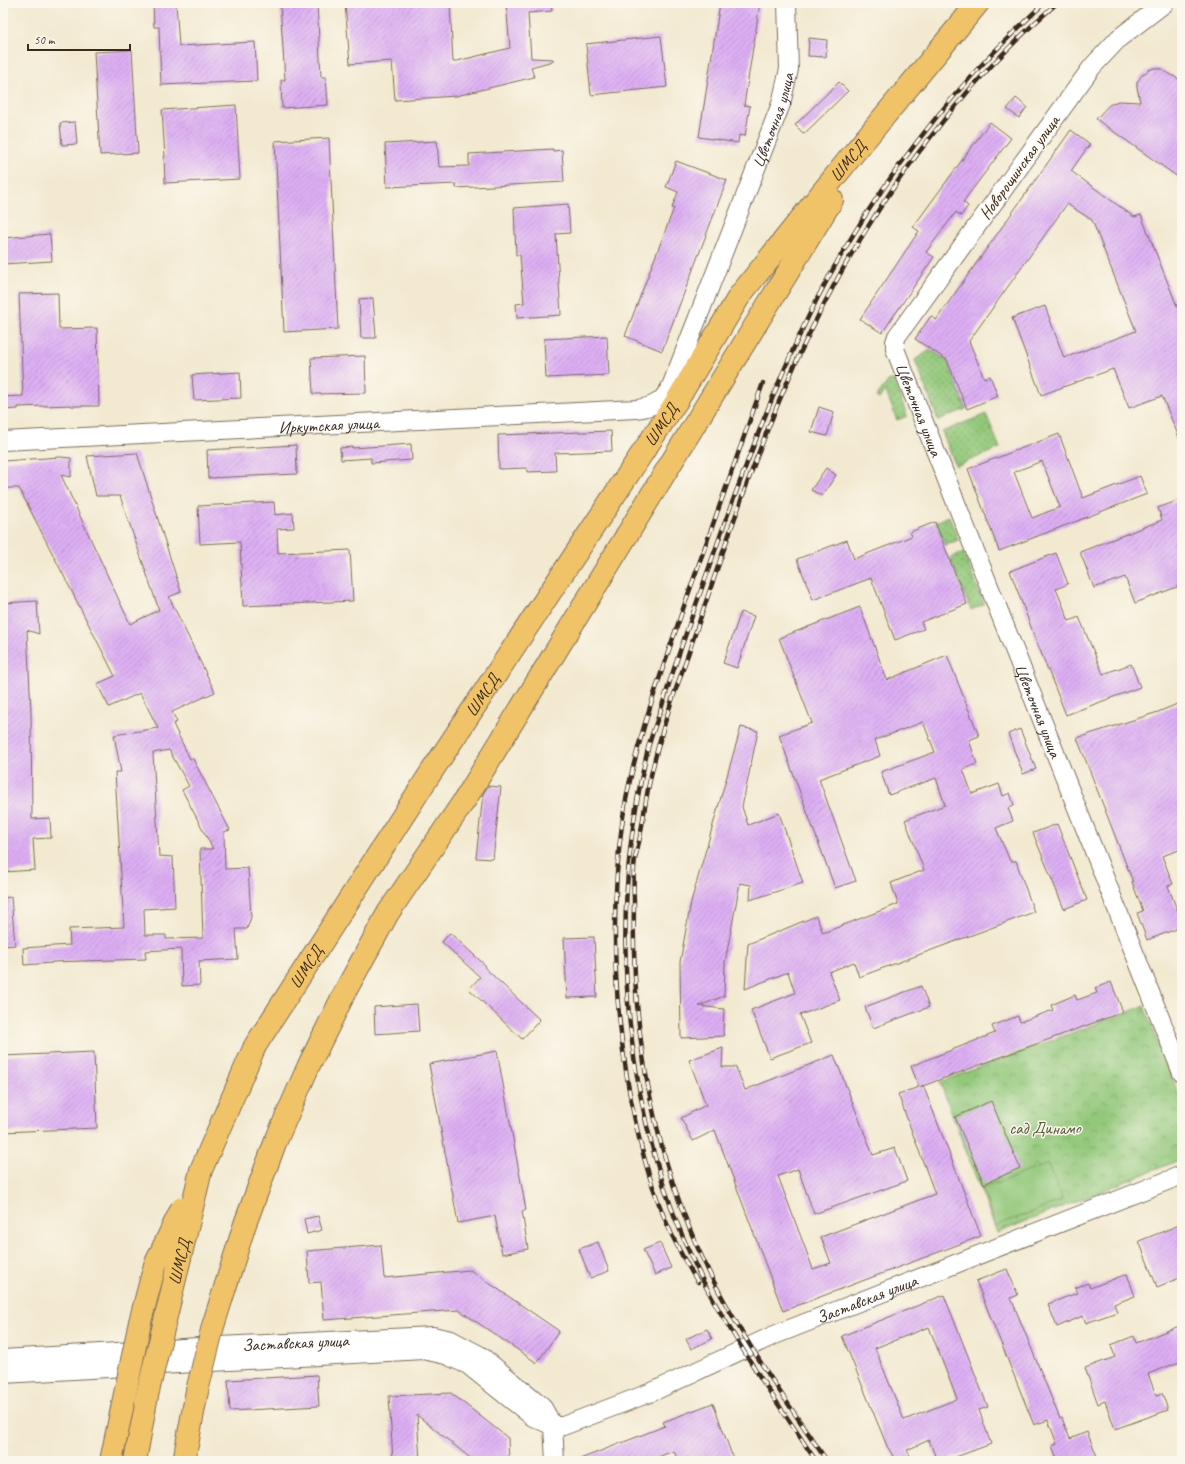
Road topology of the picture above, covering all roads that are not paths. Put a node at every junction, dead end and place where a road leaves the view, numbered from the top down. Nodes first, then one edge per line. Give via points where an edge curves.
1 (787, 3) edge
2 (978, 3) edge
3 (988, 3) edge
4 (1165, 3) edge
5 (895, 349) joint
6 (654, 405) joint
7 (3, 441) edge
8 (1182, 1073) edge
9 (201, 1170) junction
10 (1182, 1175) edge
11 (3, 1359) edge
12 (3, 1374) edge
13 (553, 1426) junction
14 (111, 1461) edge
15 (135, 1461) edge
16 (184, 1461) edge
17 (555, 1461) edge

1 - 6 street, Цветочная улица via 789,69 781,104 672,384 664,398
2 - 9 main road, ШМСД, bridge via 740,295 676,402 428,777 255,1046
3 - 16 main road, ШМСД, bridge via 874,143 826,208 466,798 388,913 346,988 275,1143 245,1224 211,1333
4 - 5 street, Новорощинская улица via 1119,38 1092,67 897,336 894,342
5 - 8 street, Цветочная улица
6 - 7 street, Иркутская улица via 636,409
9 - 14 main road, bridge via 155,1265 140,1322
9 - 15 main road, ШМСД, bridge via 146,1400
10 - 13 street, Заставская улица via 786,1330 652,1392 563,1426
11 - 13 street, Заставская улица via 207,1346 433,1336 451,1340 468,1348 493,1365 542,1406
12 - 13 street, Заставская улица via 423,1350 446,1355 468,1365 533,1417
13 - 17 street

